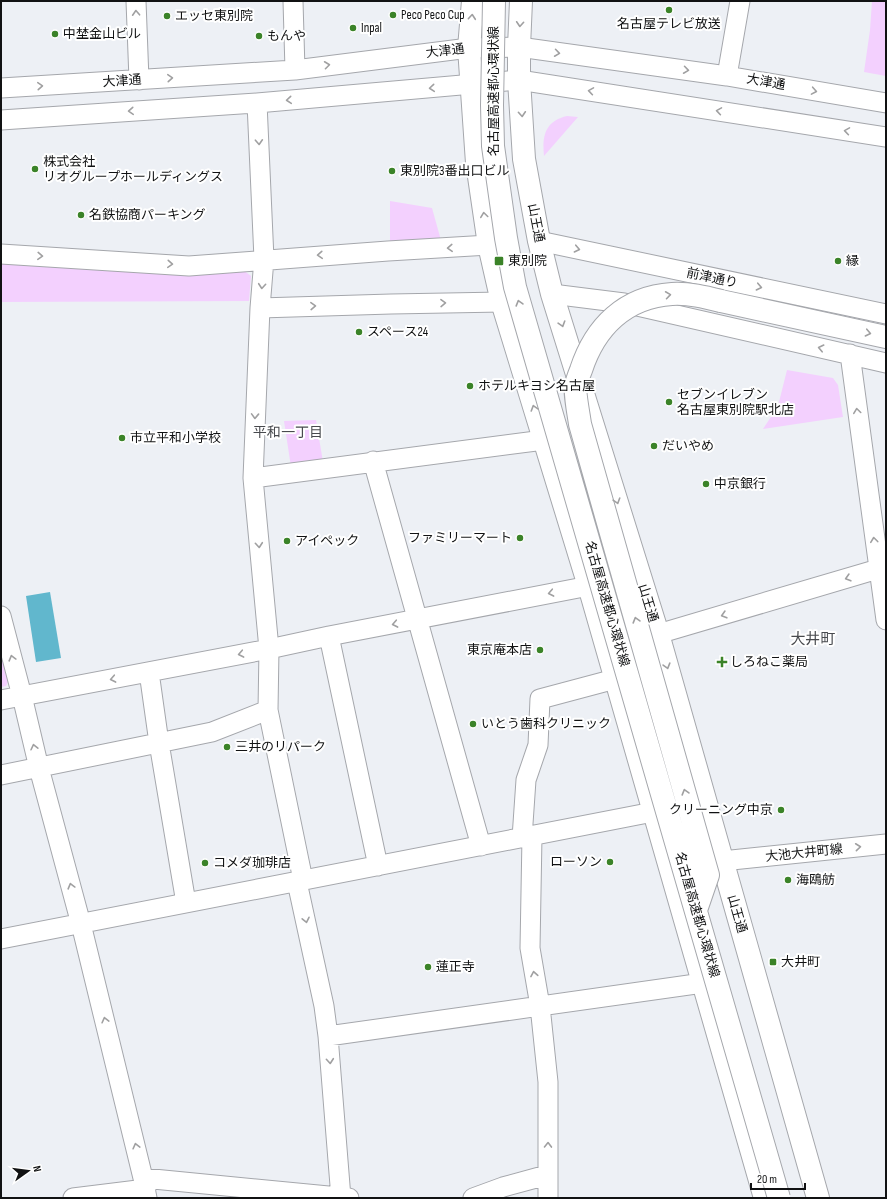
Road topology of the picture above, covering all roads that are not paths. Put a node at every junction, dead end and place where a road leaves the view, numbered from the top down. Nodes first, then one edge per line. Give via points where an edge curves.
1 (136, 1) edge
2 (293, 1) edge
3 (473, 1) edge
4 (494, 1) edge
5 (521, 1) edge
6 (740, 1) edge
7 (519, 47) junction
8 (469, 48) junction
9 (295, 70) junction
10 (727, 76) junction
11 (139, 80) junction
12 (519, 80) junction
13 (471, 84) junction
14 (1, 88) edge
15 (257, 103) junction
16 (886, 103) edge
17 (1, 120) edge
18 (886, 137) edge
19 (539, 241) junction
20 (489, 246) junction
21 (1, 254) edge
22 (264, 259) junction
23 (552, 294) junction
24 (502, 302) junction
25 (260, 308) junction
26 (886, 314) edge
27 (886, 336) edge
28 (850, 354) junction
29 (886, 363) edge
30 (544, 440) junction
31 (373, 461) junction
32 (253, 478) junction
33 (882, 569) edge
34 (589, 586) junction
35 (1, 616) edge
36 (418, 619) junction
37 (886, 620) edge
38 (658, 634) junction
39 (329, 636) junction
40 (269, 649) junction
41 (149, 672) junction
42 (615, 679) junction
43 (22, 696) junction
44 (1, 700) edge
45 (268, 710) junction
46 (159, 743) junction
47 (39, 768) junction
48 (1, 775) edge
49 (653, 812) junction
50 (527, 837) junction
51 (886, 844) edge
52 (481, 846) junction
53 (722, 861) junction
54 (378, 866) junction
55 (300, 881) junction
56 (186, 903) junction
57 (696, 910) junction
58 (81, 924) junction
59 (1, 940) edge
60 (703, 984) junction
61 (540, 1006) junction
62 (328, 1036) junction
63 (547, 1175) junction
64 (145, 1188) edge
65 (344, 1197) edge
66 (73, 1198) edge
67 (473, 1198) edge
68 (548, 1198) edge
69 (765, 1198) edge
70 (779, 1198) edge
71 (818, 1198) edge

11 -> 1 street
2 - 9 street
8 -> 3 main road
57 -> 4 main road, 名古屋高速都心環状線, bridge via 515,287 493,146
5 -> 7 main road, 山王通
6 - 10 street
7 - 8 street, 大津通
7 -> 10 street, 大津通
7 - 12 main road, 山王通
9 -> 8 street, 大津通
8 - 13 main road
11 -> 9 street, 大津通
10 -> 16 street, 大津通
14 -> 11 street, 大津通
12 - 13 street
18 -> 12 street
12 -> 19 main road, 山王通 via 524,159
13 -> 15 street
20 -> 13 main road via 477,163
15 -> 17 street
15 -> 22 street
19 - 23 main road, 山王通
19 -> 26 street, 前津通り
20 -> 22 street
20 - 24 main road
21 -> 22 street via 188,266
22 -> 25 street
28 -> 23 street via 624,303
23 -> 38 main road, 山王通
25 -> 24 street
30 -> 24 main road
25 -> 32 street
57 -> 27 main road, bridge via 708,875 580,424 575,386 592,343 603,327 633,304 652,297 673,294 695,295
28 - 29 street
33 -> 28 street
30 - 31 street
30 - 34 main road
31 - 32 street
31 - 36 street
32 -> 40 street
33 - 37 street
33 -> 38 street
34 -> 36 street
34 - 42 main road
43 -> 35 street
36 -> 39 street
36 - 52 street
38 -> 53 main road, 山王通
39 - 40 street
39 - 54 street
40 -> 41 street
40 - 45 street
41 -> 43 street
41 - 46 street
42 - 49 main road
42 - 50 street via 540,699 538,744 526,780
43 - 44 street
47 -> 43 street
45 - 46 street via 212,732
45 - 55 street
46 - 47 street
46 - 56 street
47 - 48 street
58 -> 47 street
49 - 50 street
49 - 53 street
49 - 60 main road
50 - 52 street
61 -> 50 street via 530,948
53 -> 51 street, 大池大井町線
52 - 54 street
53 - 71 main road, 山王通
54 - 55 street
55 - 56 street
55 -> 62 street
56 - 58 street
57 - 70 main road, 名古屋高速都心環状線, bridge
58 - 59 street
64 -> 58 street
60 - 61 street
60 - 69 main road
61 - 62 street
63 -> 61 street via 548,1082
62 -> 65 street
63 - 67 street
63 - 68 street
64 - 65 street
64 - 66 street

